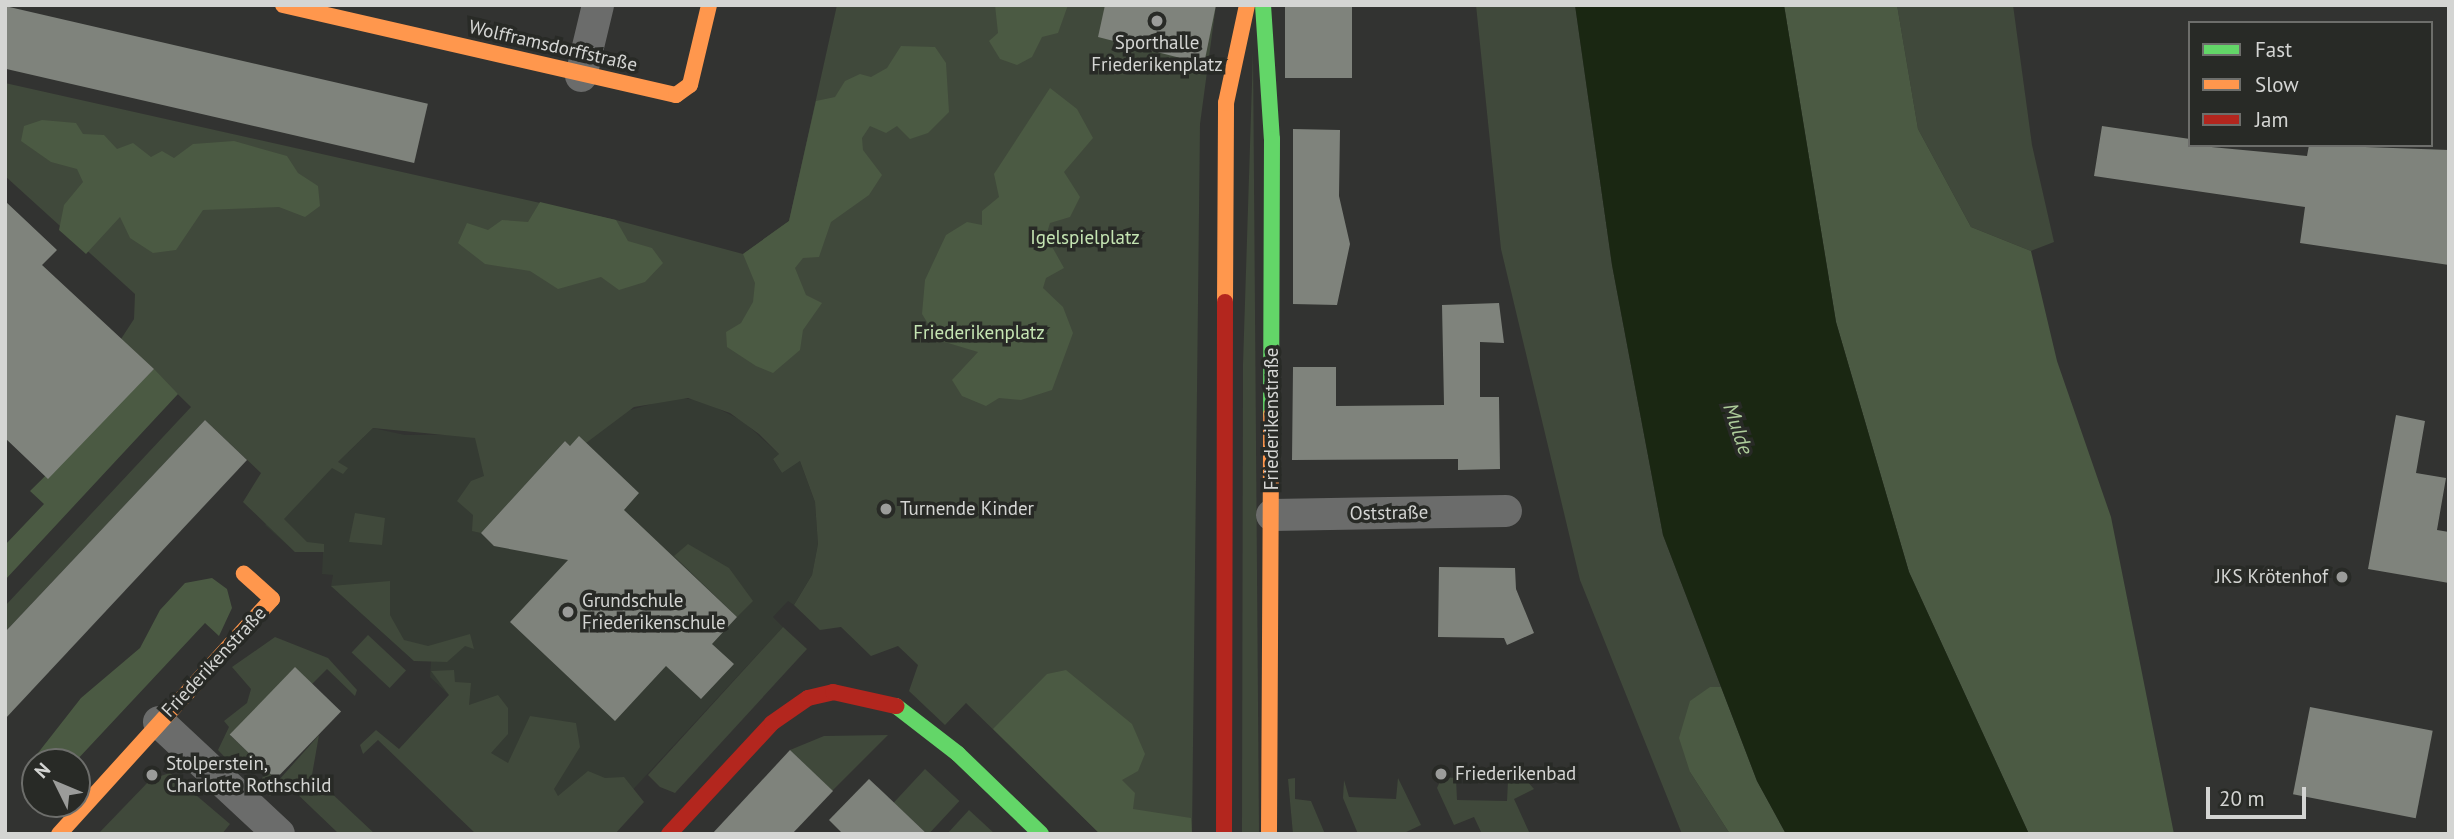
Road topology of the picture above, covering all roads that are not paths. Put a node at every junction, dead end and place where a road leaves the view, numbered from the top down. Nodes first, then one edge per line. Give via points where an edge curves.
1 (283, 5) edge
2 (598, 5) edge
3 (709, 5) edge
4 (1247, 5) edge
5 (1263, 5) edge
6 (581, 76) junction
7 (1506, 510) dead end
8 (1272, 515) junction
9 (244, 574) dead end
10 (159, 722) junction
11 (59, 834) edge
12 (279, 834) edge
13 (669, 834) edge
14 (1041, 834) edge
15 (1224, 834) edge
16 (1269, 834) edge

1 - 6 street, Wolfframsdorffstraße
2 - 6 street
3 - 6 street, Wolfframsdorffstraße via 690,85 676,95
4 - 15 street via 1226,103
5 - 8 street, Friederikenstraße via 1272,139
7 - 8 street, Oststraße
8 - 16 street, Friederikenstraße
9 - 10 street, Friederikenstraße via 272,599
10 - 11 street, Friederikenstraße
10 - 12 street, Friederikenstraße
13 - 14 street via 772,723 808,698 833,692 888,700 958,754

